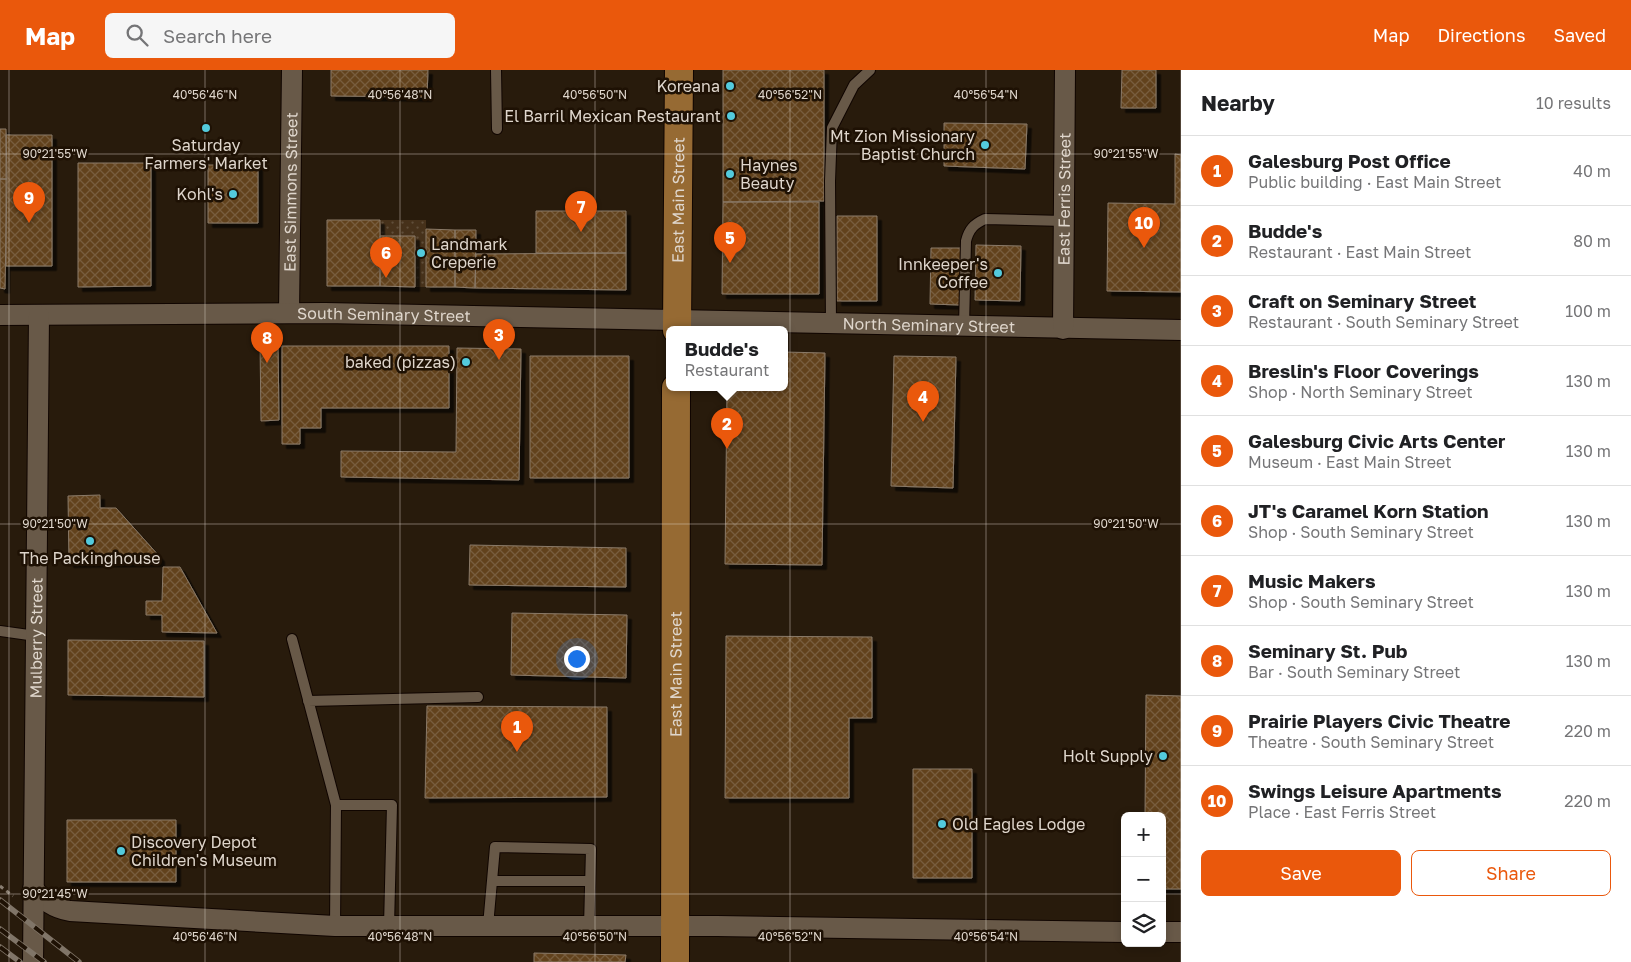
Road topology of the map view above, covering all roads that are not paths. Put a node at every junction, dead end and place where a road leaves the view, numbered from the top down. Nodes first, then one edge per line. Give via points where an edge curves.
1 (292, 70) edge
2 (496, 70) edge
3 (679, 70) edge
4 (870, 70) edge
5 (1065, 70) edge
6 (497, 129) dead end
7 (1064, 221) junction
8 (289, 313) junction
9 (0, 316) edge
10 (39, 316) junction
11 (831, 324) junction
12 (676, 325) edge
13 (964, 327) junction
14 (1064, 329) junction
15 (1181, 330) edge
16 (676, 391) edge
17 (0, 631) edge
18 (36, 636) junction
19 (292, 639) dead end
20 (478, 697) dead end
21 (308, 701) junction
22 (336, 806) junction
23 (492, 881) junction
24 (590, 881) junction
25 (34, 889) junction
26 (335, 926) junction
27 (389, 926) junction
28 (488, 926) junction
29 (676, 926) junction
30 (589, 927) junction
31 (1121, 932) edge
32 (1166, 932) edge
33 (1181, 932) edge
34 (33, 962) edge
35 (675, 962) edge

1 - 8 street, East Simmons Street
2 - 6 lane
3 - 12 main road, East Main Street
4 - 11 lane via 854,85 832,128
5 - 7 street, East Ferris Street
7 - 13 lane via 986,219 969,230
7 - 14 street, East Ferris Street
8 - 10 street, South Seminary Street
8 - 12 street, South Seminary Street
9 - 10 street, South Seminary Street
10 - 18 street, Mulberry Street
11 - 12 street, North Seminary Street
11 - 13 street, North Seminary Street
13 - 14 street, North Seminary Street
14 - 15 street, North Seminary Street
16 - 29 main road, East Main Street
17 - 18 lane
18 - 25 street, Mulberry Street
19 - 21 lane
20 - 21 lane
21 - 22 lane
22 - 26 lane
22 - 27 lane via 392,806
23 - 24 lane
23 - 24 lane via 495,847 591,849
23 - 28 lane
24 - 30 lane
25 - 26 street via 46,903 58,909
25 - 34 street, Mulberry Street
26 - 27 street
27 - 28 street
28 - 30 street
29 - 30 street
29 - 31 street
29 - 35 main road, East Main Street
32 - 33 street

